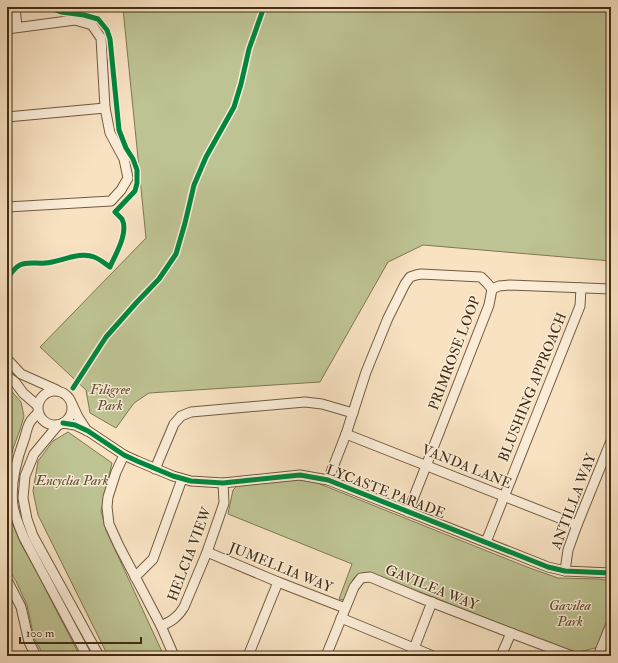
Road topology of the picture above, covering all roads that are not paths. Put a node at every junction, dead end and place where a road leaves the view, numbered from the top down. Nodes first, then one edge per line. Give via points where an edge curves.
1 (15, 7) edge
2 (17, 27) junction
3 (7, 29) edge
4 (105, 108) junction
5 (7, 116) edge
6 (7, 207) edge
7 (581, 288) junction
8 (492, 289) junction
9 (611, 289) edge
10 (7, 359) edge
11 (7, 376) edge
12 (58, 391) junction
13 (71, 402) junction
14 (37, 409) junction
15 (353, 412) junction
16 (60, 424) junction
17 (88, 431) junction
18 (346, 434) junction
19 (611, 441) edge
20 (124, 454) junction
21 (426, 465) junction
22 (155, 469) junction
23 (182, 479) junction
24 (328, 480) junction
25 (223, 483) junction
26 (504, 496) junction
27 (408, 512) junction
28 (577, 525) junction
29 (486, 542) junction
30 (207, 552) junction
31 (565, 571) junction
32 (611, 573) edge
33 (135, 577) junction
34 (7, 580) edge
35 (278, 582) junction
36 (432, 602) junction
37 (345, 608) junction
38 (341, 618) junction
39 (611, 624) edge
40 (161, 626) junction
41 (511, 633) junction
42 (412, 652) edge
43 (36, 656) edge
44 (87, 656) edge
45 (99, 656) edge
46 (174, 656) edge
47 (248, 656) edge
48 (326, 656) edge
49 (433, 656) edge
50 (502, 656) edge
51 (572, 656) edge
52 (598, 656) edge

1 - 2 street
2 - 3 street
2 - 4 street via 75,20 92,25 101,38
4 - 5 street
4 - 6 street via 110,133 124,159 128,178 111,201
7 - 8 street via 510,285
7 - 9 street
7 - 26 street, BLUSHING APPROACH via 580,306
8 - 15 street, PRIMROSE LOOP via 481,277 421,274 410,277 388,318
8 - 21 street, PRIMROSE LOOP via 490,305
10 - 12 street via 21,374
11 - 14 street
12 - 13 street via 64,393
12 - 14 street via 53,390 43,395
13 - 16 street via 71,414
13 - 17 street, LYCASTE PARADE
14 - 16 street via 46,422 51,425
14 - 44 street via 30,422 14,471 13,506 24,538
15 - 18 street, PRIMROSE LOOP
15 - 22 street via 305,402 191,412 181,416 174,424
16 - 17 street, LYCASTE PARADE via 75,425
16 - 45 street via 34,454 25,476 23,498 33,536
17 - 20 street, LYCASTE PARADE
18 - 21 street, VANDA LANE
18 - 24 street, PRIMROSE LOOP
19 - 28 street, ANTILLA WAY
20 - 22 street, LYCASTE PARADE
20 - 33 street via 110,490 107,507 109,524
21 - 26 street, VANDA LANE
21 - 27 street, PRIMROSE LOOP
22 - 23 street, LYCASTE PARADE
23 - 25 street, LYCASTE PARADE
23 - 33 street via 152,559
24 - 25 street, LYCASTE PARADE via 300,475
24 - 27 street, LYCASTE PARADE
25 - 30 street, HELCIA VIEW via 224,503
26 - 28 street, VANDA LANE
26 - 29 street, BLUSHING APPROACH
27 - 29 street, LYCASTE PARADE
28 - 31 street, ANTILLA WAY via 568,550
29 - 31 street, LYCASTE PARADE via 548,567
30 - 35 street, JUMELLIA WAY
30 - 40 street, HELCIA VIEW via 180,614
31 - 32 street, LYCASTE PARADE
33 - 40 street
34 - 43 street via 21,607 29,642
35 - 37 street, JUMELLIA WAY
35 - 47 street
36 - 37 street, GAVILEA WAY via 370,577 361,578
36 - 41 street, GAVILEA WAY
36 - 42 street
37 - 38 street, GAVILEA WAY
38 - 42 street
38 - 48 street, GAVILEA WAY
39 - 52 street
40 - 46 street
41 - 50 street
41 - 51 street, GAVILEA WAY
42 - 49 street

